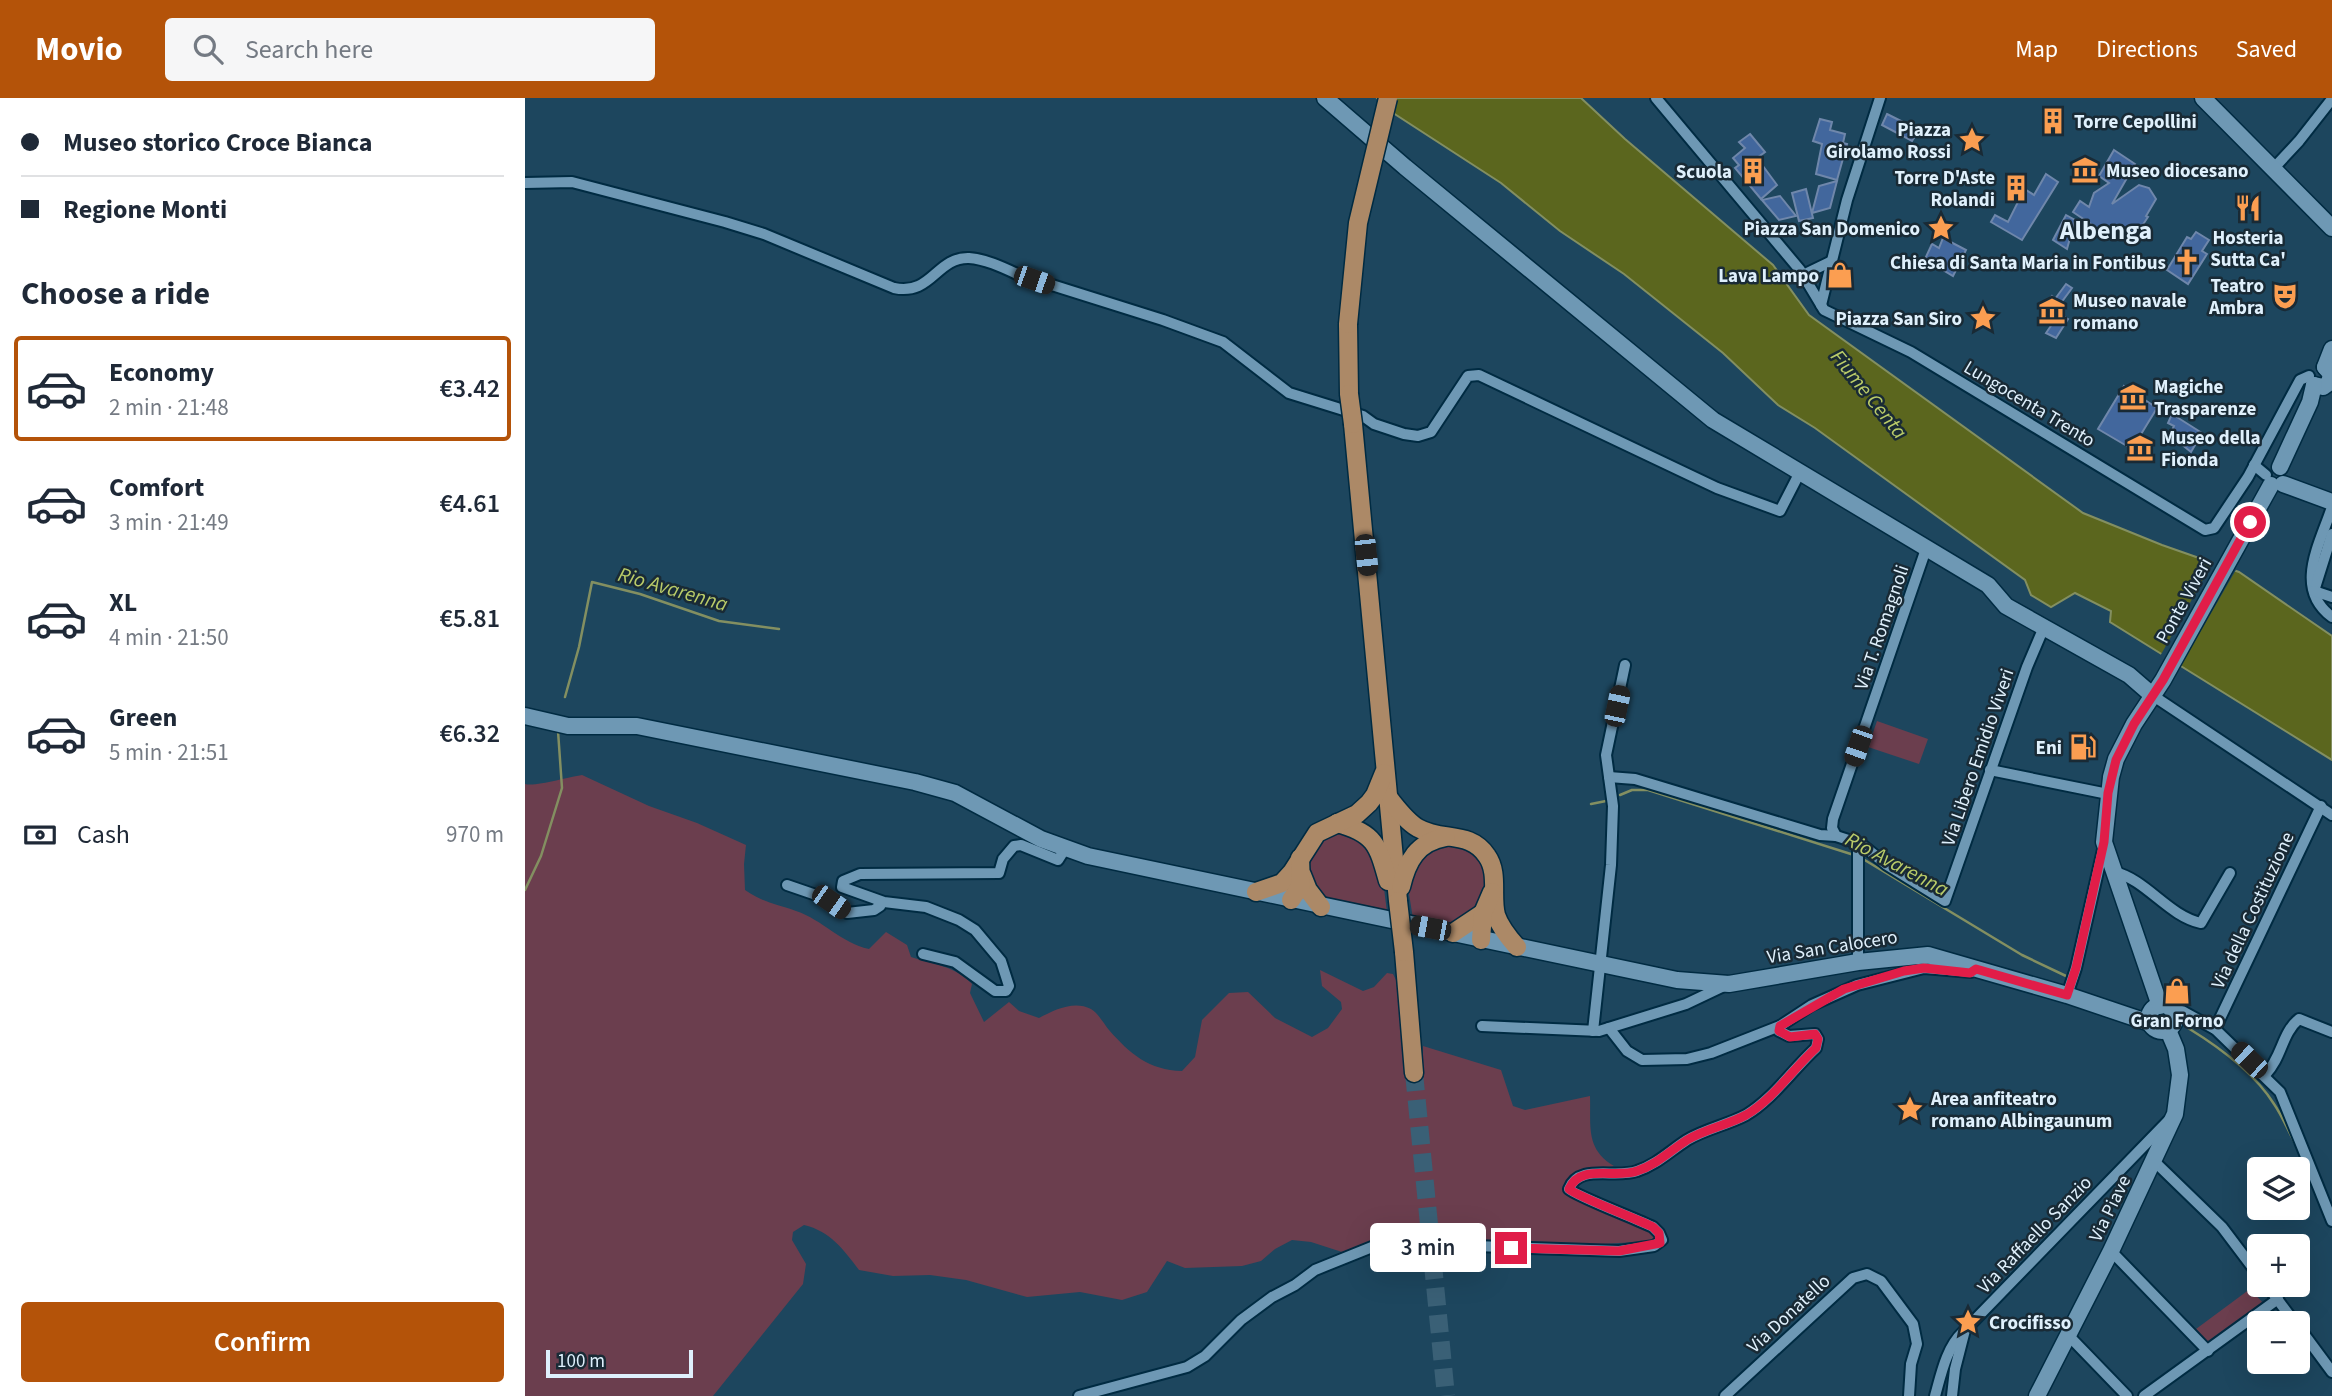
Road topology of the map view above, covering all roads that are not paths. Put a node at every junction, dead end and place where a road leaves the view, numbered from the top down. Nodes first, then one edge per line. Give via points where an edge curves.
1 (1325, 98) edge
2 (1388, 98) edge
3 (1656, 98) edge
4 (1880, 98) edge
5 (2203, 98) edge
6 (2332, 99) edge
7 (2273, 169) junction
8 (525, 183) edge
9 (2332, 228) edge
10 (1832, 261) junction
11 (1803, 275) junction
12 (1821, 305) junction
13 (2332, 349) edge
14 (2329, 375) edge
15 (2312, 381) junction
16 (1799, 474) junction
17 (2270, 474) junction
18 (2332, 502) edge
19 (2332, 507) edge
20 (2332, 534) edge
21 (1926, 549) junction
22 (2314, 591) junction
23 (2332, 597) edge
24 (2332, 617) edge
25 (2044, 627) junction
26 (1625, 665) dead end
27 (2153, 695) junction
28 (525, 716) edge
29 (1387, 766) junction
30 (1990, 770) junction
31 (1609, 776) junction
32 (2108, 793) junction
33 (1388, 797) junction
34 (2321, 806) junction
35 (2332, 815) edge
36 (1337, 823) junction
37 (1453, 836) junction
38 (1836, 836) junction
39 (2104, 842) junction
40 (1066, 849) junction
41 (1858, 850) dead end
42 (1298, 868) junction
43 (2114, 873) junction
44 (2230, 873) dead end
45 (787, 885) dead end
46 (1257, 892) junction
47 (1291, 900) junction
48 (878, 901) junction
49 (1398, 901) junction
50 (1321, 907) junction
51 (1489, 914) junction
52 (1453, 933) junction
53 (1481, 940) junction
54 (1517, 947) junction
55 (923, 954) dead end
56 (1858, 962) junction
57 (1600, 964) junction
58 (1976, 969) junction
59 (1729, 984) junction
60 (2067, 995) junction
61 (2166, 1008) junction
62 (2150, 1023) junction
63 (1482, 1026) dead end
64 (1780, 1026) junction
65 (1609, 1028) junction
66 (2215, 1029) junction
67 (2168, 1030) junction
68 (1593, 1031) junction
69 (2332, 1032) edge
70 (1414, 1073) tunnel mouth
71 (2265, 1075) junction
72 (2175, 1114) junction
73 (2155, 1162) junction
74 (2332, 1221) edge
75 (2111, 1251) junction
76 (2247, 1260) edge
77 (2278, 1299) joint
78 (2286, 1311) edge
79 (1965, 1330) junction
80 (2068, 1335) junction
81 (2310, 1344) edge
82 (2208, 1350) junction
83 (2332, 1373) edge
84 (1079, 1396) edge
85 (1725, 1396) edge
86 (1909, 1396) edge
87 (1935, 1396) edge
88 (1952, 1396) edge
89 (2037, 1396) edge
90 (2127, 1396) edge
91 (2144, 1396) edge

1 - 16 main road via 1713,420
2 - 29 main road, bridge via 1358,223 1348,324 1349,394
3 - 11 street
4 - 10 street
5 - 7 main road
6 - 7 street
7 - 9 main road
8 - 16 street via 572,182 725,222 908,291 962,259 996,265 1223,342 1289,393 1404,434 1431,432 1468,376 1479,375 1717,488 1780,511
10 - 11 street
10 - 12 street
11 - 12 street
12 - 17 street, Lungocenta Trento via 1911,352 2205,530 2214,528
13 - 14 main road
14 - 15 main road via 2323,387
15 - 17 main road, Ponte Viveri via 2310,402
15 - 17 street, Lungocenta Trento via 2300,380
16 - 21 main road
17 - 18 main road
17 - 27 main road, Ponte Viveri via 2240,540
19 - 22 street via 2309,575
20 - 22 street
21 - 25 main road via 1988,585 2006,606
21 - 38 street, Via T. Romagnoli via 1833,819
22 - 23 street
22 - 24 street via 2315,600
25 - 27 main road via 2129,675
25 - 30 street, Via Libero Emidio Viveri
26 - 31 street via 1606,755
27 - 32 main road via 2116,760
27 - 34 street
28 - 40 main road, Via San Calocero via 568,726 637,726 915,782 955,793
29 - 33 main road
29 - 36 main road via 1369,803
30 - 32 street
30 - 38 street, Via Libero Emidio Viveri via 1945,901 1861,844
31 - 38 street via 1635,779
31 - 57 street via 1611,865
32 - 39 main road
33 - 37 main road via 1419,829
33 - 49 main road
34 - 35 street
34 - 66 street, Via della Costituzione
36 - 42 main road via 1317,833
36 - 49 main road via 1373,839
37 - 49 main road via 1421,846 1412,856
37 - 51 main road via 1477,845 1488,858 1494,889
39 - 43 main road
39 - 60 street
40 - 46 main road, Via San Calocero
40 - 48 street via 1058,860 1014,846 999,873 860,874 843,881 845,889
41 - 56 street
42 - 46 main road via 1282,883
42 - 47 main road via 1297,894
42 - 50 main road
43 - 44 street via 2124,874 2201,923
43 - 61 main road
45 - 48 street via 819,896 847,913 874,910 880,906
46 - 47 main road, Via San Calocero
47 - 50 main road, Via San Calocero
48 - 55 street via 926,907 975,930 1001,961 1009,986 1006,991 995,991 955,962
49 - 70 main road, bridge
50 - 52 main road, Via San Calocero
51 - 52 main road
51 - 53 main road via 1493,923
51 - 54 main road
52 - 53 main road, Via San Calocero
53 - 54 main road, Via San Calocero
54 - 57 main road, Via San Calocero
56 - 58 main road, Via San Calocero via 1928,955
56 - 59 main road, Via San Calocero
57 - 59 main road, Via San Calocero via 1677,980
57 - 68 street
58 - 60 main road, Via San Calocero
58 - 64 street via 1970,973 1924,968 1892,975 1844,989
59 - 65 street via 1686,1004
60 - 62 main road, Via San Calocero
61 - 62 main road via 2152,1010
61 - 66 street via 2182,1011
61 - 67 main road via 2174,1022
62 - 67 main road via 2159,1031
63 - 68 street
64 - 65 street via 1711,1053 1654,1060 1642,1060 1627,1051
64 - 84 street via 1779,1031 1790,1037 1815,1034 1816,1048 1746,1115 1688,1140 1649,1167 1632,1173 1587,1174 1572,1182 1569,1189 1574,1194 1653,1227 1662,1240 1654,1246 1619,1251 1417,1244 1372,1247 1335,1260 1259,1306 1187,1367
65 - 68 street
66 - 71 street
67 - 72 main road, Via Piave via 2181,1075
69 - 71 street via 2299,1019
71 - 74 street via 2289,1110
72 - 73 main road, Via Piave
72 - 79 street, Via Raffaello Sanzio
73 - 75 main road, Via Piave
73 - 76 street via 2222,1227
75 - 80 main road, Via Piave
75 - 82 street
77 - 78 street
77 - 82 street
79 - 87 street via 1945,1361
79 - 88 street, Via Raffaello Sanzio
80 - 89 main road, Via Piave
80 - 90 street
81 - 83 street
82 - 91 street
85 - 86 street, Via Donatello via 1853,1278 1867,1274 1881,1281 1913,1324 1917,1344

